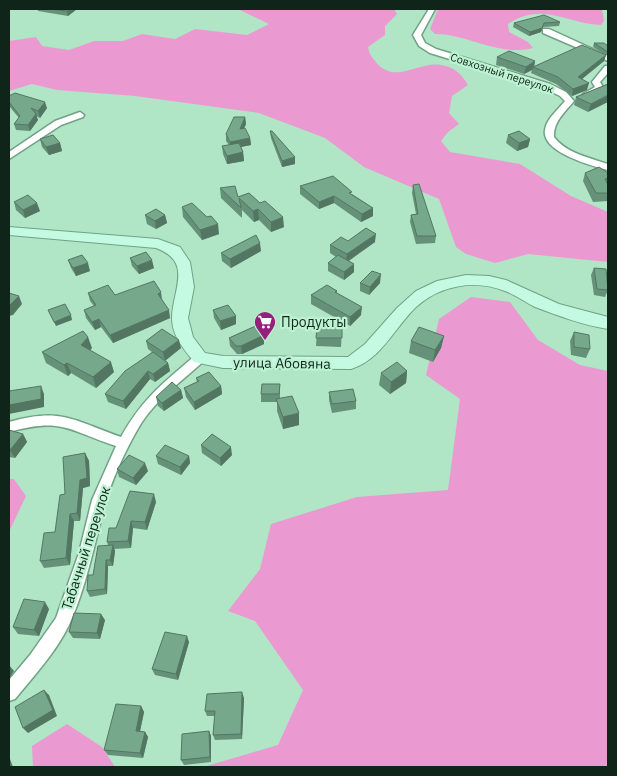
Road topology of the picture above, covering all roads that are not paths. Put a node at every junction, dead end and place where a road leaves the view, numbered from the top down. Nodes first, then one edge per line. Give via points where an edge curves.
1 (432, 9) edge
2 (546, 31) dead end
3 (608, 59) edge
4 (608, 68) edge
5 (570, 101) junction
6 (80, 115) dead end
7 (9, 156) edge
8 (608, 167) edge
9 (9, 231) edge
10 (608, 323) edge
11 (200, 358) junction
12 (9, 427) edge
13 (124, 443) junction
14 (9, 693) edge

1 - 5 street, Совхозный переулок via 417,35 422,44 433,51 548,86
2 - 3 street
4 - 5 street via 596,82 597,91
5 - 8 street, Совхозный переулок via 549,129 549,138 571,154
6 - 7 street via 58,124
9 - 11 street via 158,244 175,250 183,262 186,287 180,318 185,340
10 - 11 street, улица Абовяна via 578,318 511,288 462,279 442,284 421,295 398,315 366,356 351,363 223,362
11 - 13 street, Табачный переулок via 155,397
12 - 13 street via 32,420 52,419
13 - 14 street, Табачный переулок via 99,500 86,553 62,622

